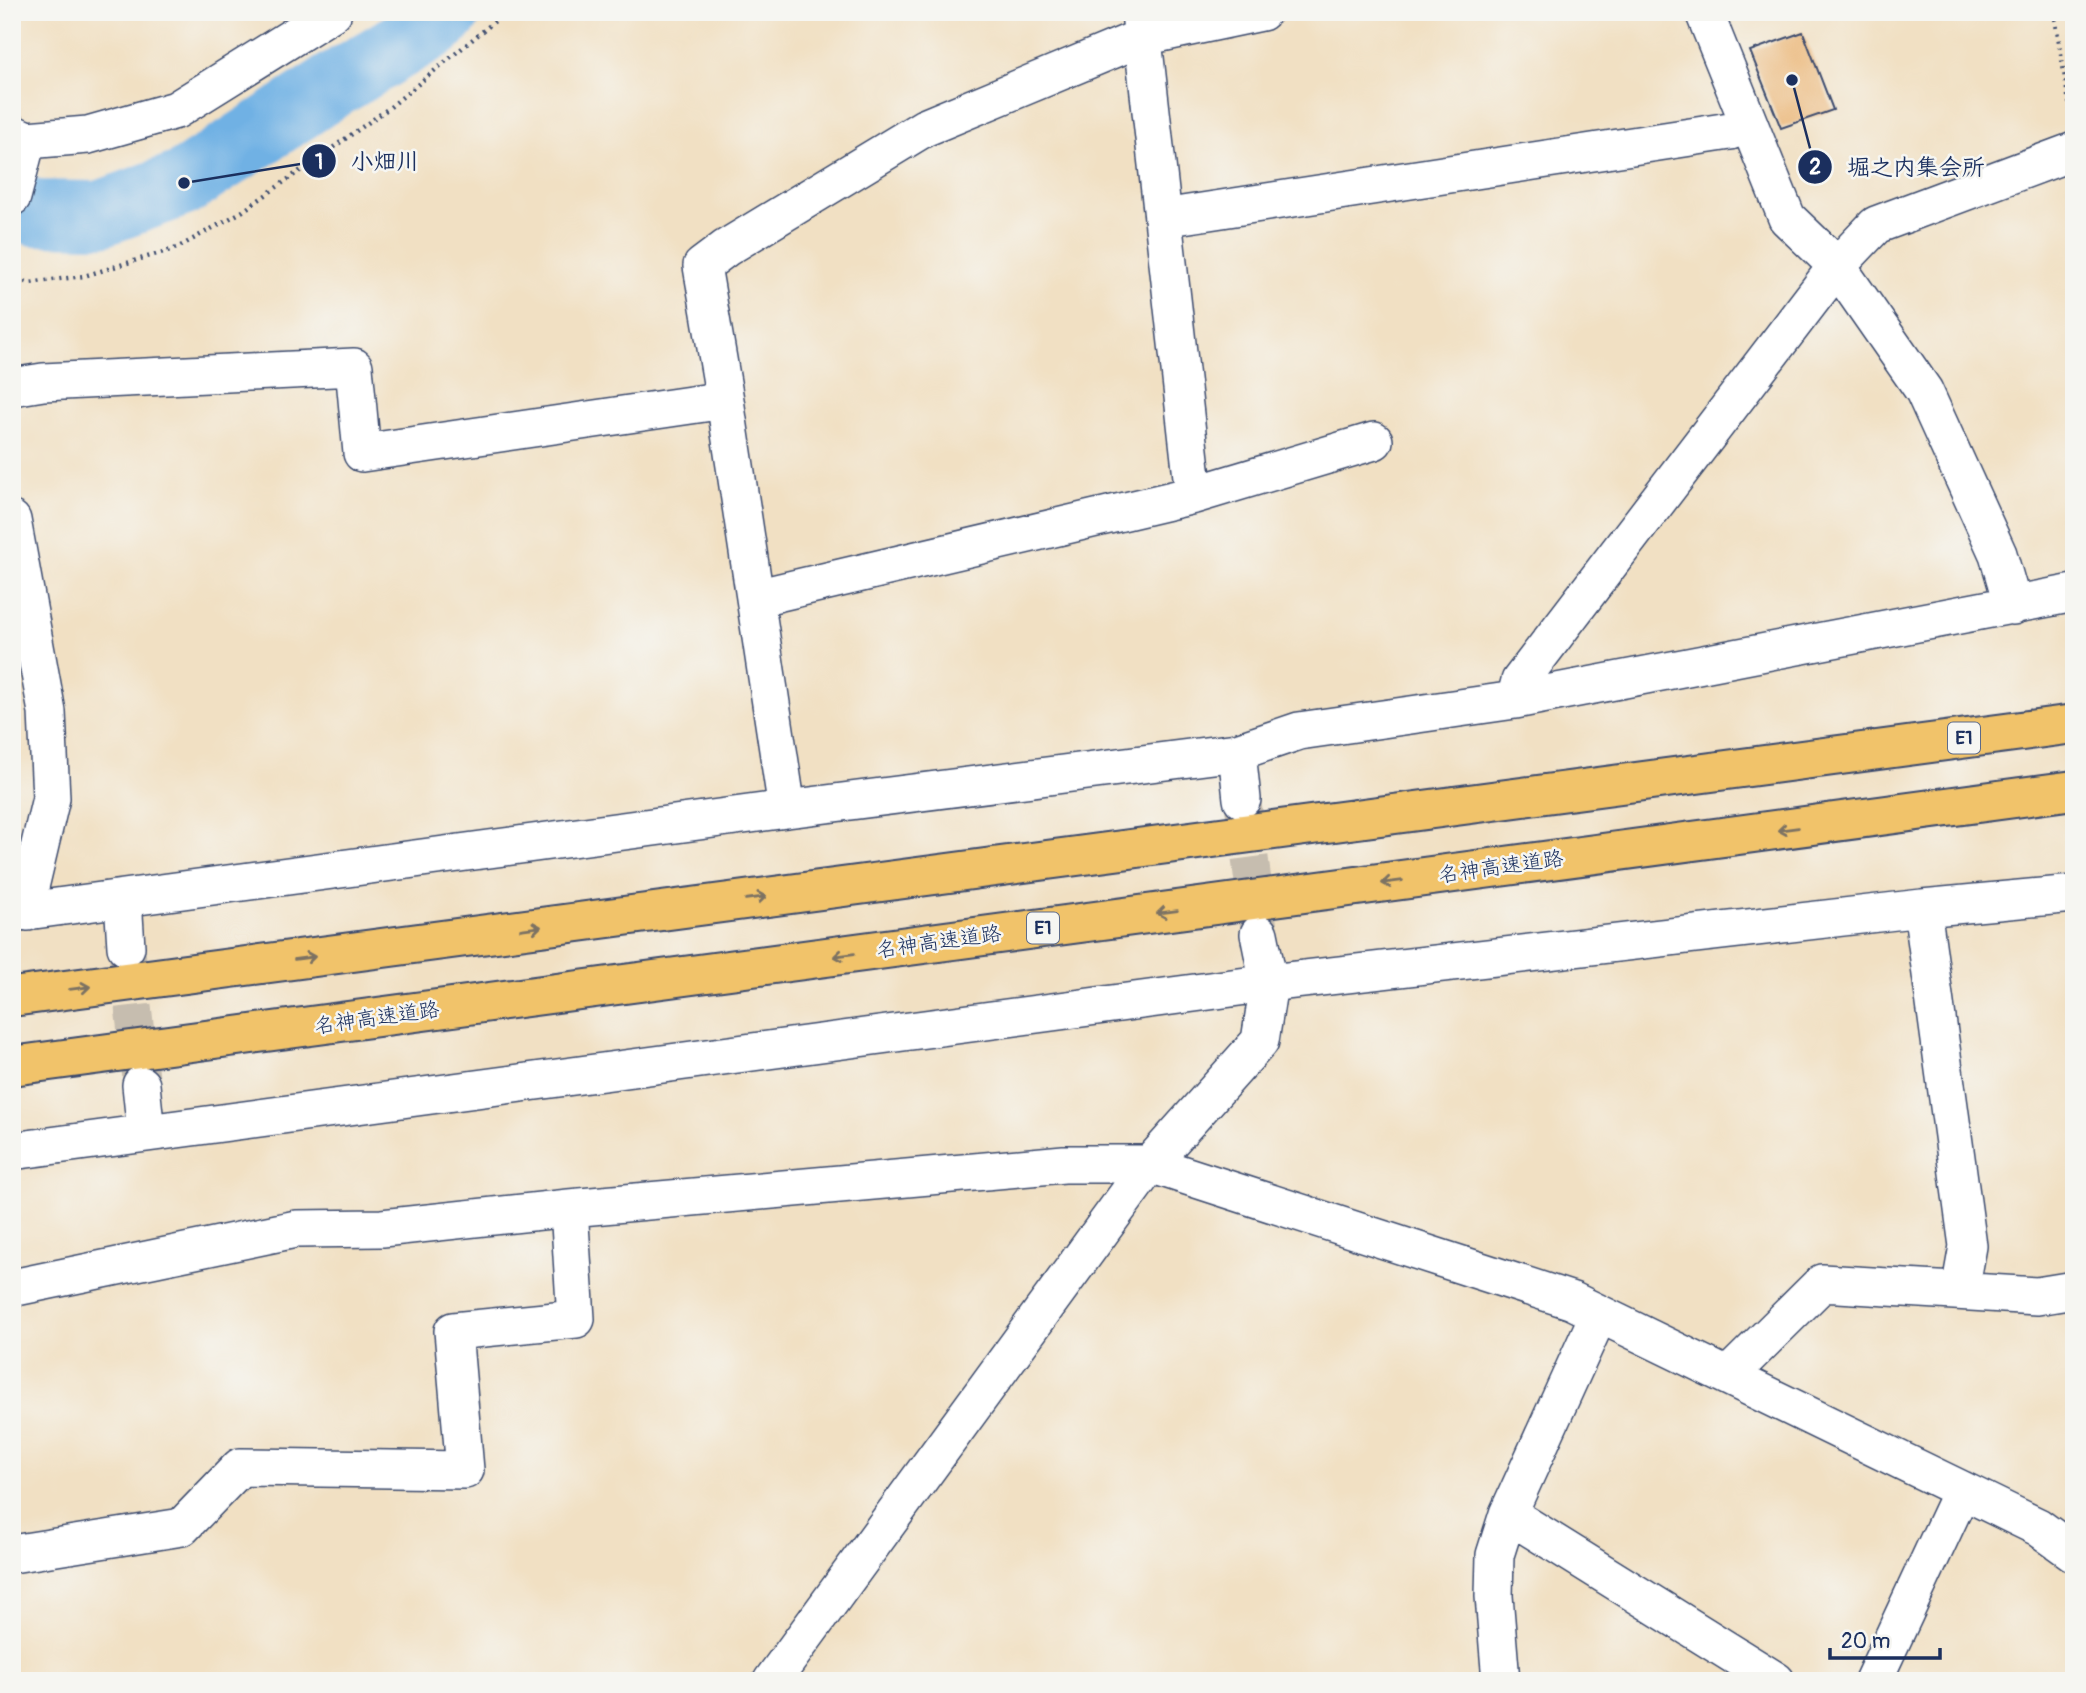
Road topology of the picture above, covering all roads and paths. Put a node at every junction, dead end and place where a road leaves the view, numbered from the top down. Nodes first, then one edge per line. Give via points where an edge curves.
1 (334, 12) edge
2 (506, 12) edge
3 (1262, 12) edge
4 (1704, 12) edge
5 (2054, 12) edge
6 (1141, 24) edge
7 (1748, 124) junction
8 (2073, 134) edge
9 (21, 143) edge
10 (12, 197) edge
11 (1164, 218) junction
12 (1837, 266) junction
13 (12, 276) edge
14 (12, 387) edge
15 (726, 400) junction
16 (1374, 441) dead end
17 (1194, 495) junction
18 (12, 520) edge
19 (2074, 593) edge
20 (755, 597) junction
21 (2013, 606) junction
22 (1515, 700) junction
23 (2074, 713) edge
24 (2074, 724) edge
25 (1237, 752) junction
26 (1854, 753) junction
27 (2074, 790) edge
28 (1242, 799) tunnel mouth
29 (2074, 808) edge
30 (787, 809) junction
31 (1829, 823) junction
32 (2074, 894) edge
33 (123, 899) junction
34 (1923, 908) junction
35 (20, 913) edge
36 (1259, 934) tunnel mouth
37 (126, 947) tunnel mouth
38 (1269, 983) junction
39 (12, 997) edge
40 (12, 1066) edge
41 (141, 1085) tunnel mouth
42 (146, 1133) junction
43 (12, 1151) edge
44 (1150, 1164) junction
45 (569, 1208) junction
46 (12, 1288) edge
47 (2074, 1290) edge
48 (1960, 1291) junction
49 (1599, 1314) junction
50 (1728, 1376) junction
51 (1962, 1490) junction
52 (1508, 1514) junction
53 (2074, 1553) edge
54 (12, 1554) edge
55 (772, 1681) edge
56 (1501, 1681) edge
57 (1776, 1681) edge
58 (1873, 1681) edge

1 - 9 street via 176,110 88,135
2 - 13 path via 389,108 243,211 177,248 83,276 29,283
3 - 6 street
4 - 7 street
5 - 8 path
6 - 11 street
6 - 15 street via 924,128 702,266
7 - 11 street via 1730,131
7 - 12 street via 1787,218
8 - 12 street via 1876,225
9 - 10 street
11 - 17 street
12 - 21 street via 1924,391 1998,554
12 - 22 street via 1520,681
14 - 15 street via 354,367 362,453
15 - 20 street
16 - 17 street
17 - 20 street
18 - 35 street via 47,712 51,798
19 - 21 street
20 - 30 street
21 - 22 street
22 - 25 street via 1299,731
23 - 26 highway
24 - 26 highway, E1
25 - 28 street
25 - 30 street
39 -> 26 highway, E1
27 - 31 highway, 名神高速道路 / E1
29 - 31 highway
30 - 33 street
31 -> 40 highway, 名神高速道路 / E1
32 - 34 street
33 - 35 street
33 - 37 street
34 - 38 street
34 - 48 street via 1968,1246
36 - 38 street
38 - 42 street
38 - 44 street via 1260,1041
41 - 42 street
42 - 43 street
44 - 45 street via 1064,1164
44 - 49 street via 1560,1297
44 - 55 street
45 - 46 street via 382,1228 296,1229
45 - 54 street via 576,1319 453,1331 466,1470 240,1467 182,1527
47 - 48 street via 2036,1296
48 - 50 street via 1822,1283
49 - 50 street
49 - 52 street
50 - 51 street
51 - 53 street via 2038,1527
51 - 58 street
52 - 56 street via 1495,1555
52 - 57 street

